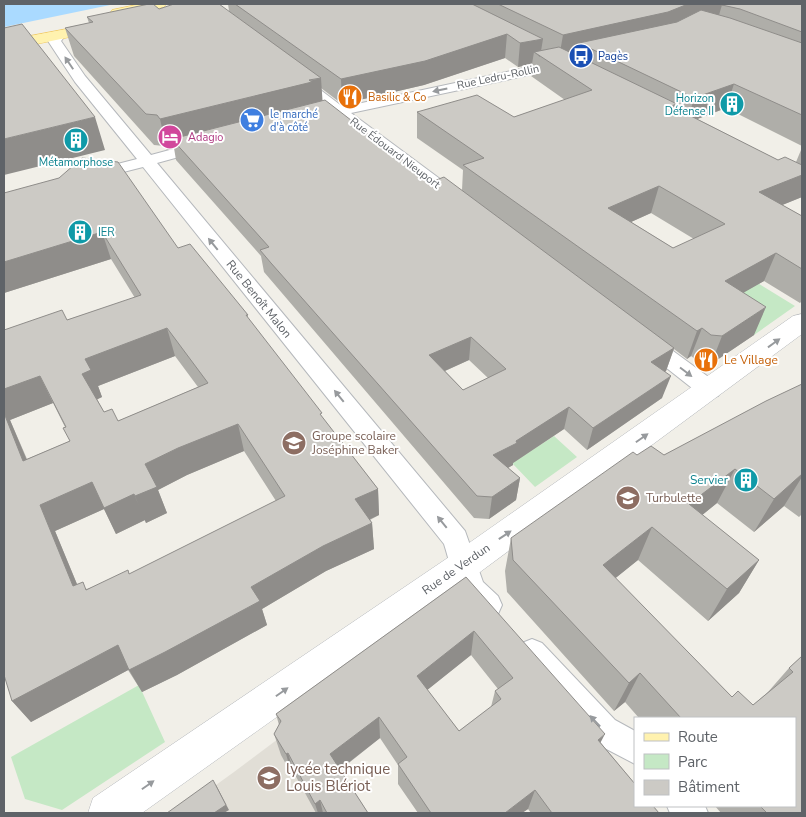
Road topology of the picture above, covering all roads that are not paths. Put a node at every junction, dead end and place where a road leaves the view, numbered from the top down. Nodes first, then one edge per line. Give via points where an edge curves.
1 (159, 4) edge
2 (173, 11) edge
3 (4, 35) edge
4 (59, 36) junction
5 (4, 46) edge
6 (539, 56) edge
7 (558, 65) junction
8 (575, 67) edge
9 (289, 73) edge
10 (340, 111) junction
11 (292, 123) edge
12 (215, 143) edge
13 (146, 160) junction
14 (77, 179) edge
15 (471, 210) edge
16 (802, 322) edge
17 (636, 334) edge
18 (710, 390) junction
19 (464, 565) junction
20 (634, 747) edge
21 (108, 813) edge

1 - 3 main road
2 - 4 main road
4 - 5 main road
13 -> 4 street, Rue Benoît Malon via 80,79 54,41
6 - 7 street
7 - 8 street
7 -> 10 street, Rue Ledru-Rollin
9 - 10 street, Rue Édouard Nieuport
10 - 11 street, Rue Ledru-Rollin
10 - 15 street, Rue Édouard Nieuport
12 - 13 street
13 - 14 street
19 -> 13 street, Rue Benoît Malon via 456,539
18 -> 16 street, Rue de Verdun
17 -> 18 street
19 -> 18 street, Rue de Verdun
20 -> 19 street, Rue Benoît Malon via 604,731 472,589
21 -> 19 street, Rue de Verdun

